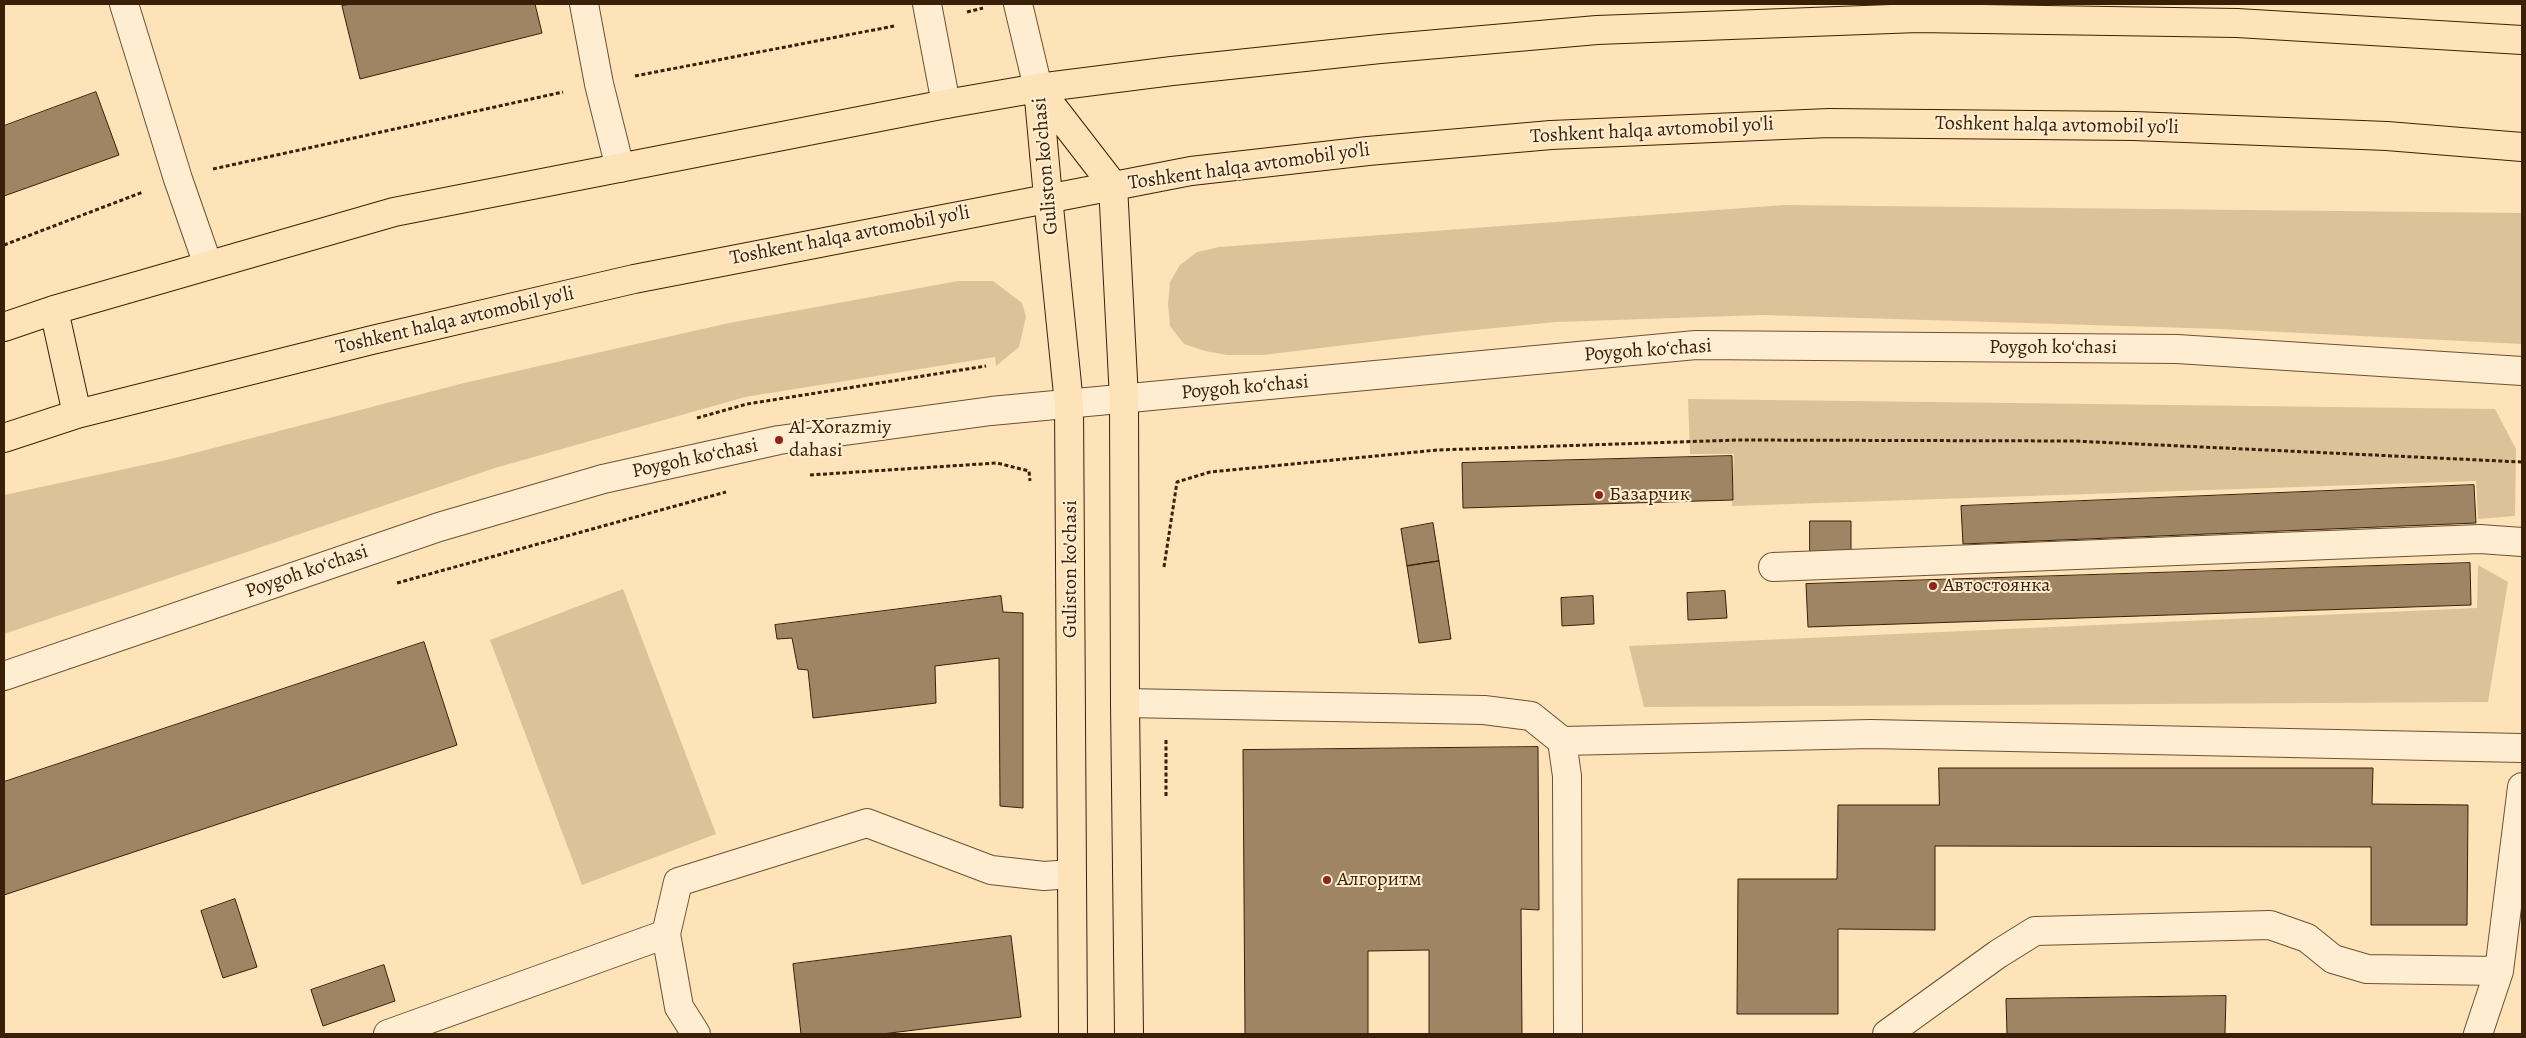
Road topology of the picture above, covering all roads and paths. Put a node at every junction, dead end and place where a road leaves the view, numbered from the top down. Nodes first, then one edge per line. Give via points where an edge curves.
1 (124, 4) edge
2 (584, 4) edge
3 (1018, 4) edge
4 (987, 8) dead end
5 (929, 11) edge
6 (2522, 40) edge
7 (599, 84) junction
8 (1038, 88) junction
9 (946, 104) junction
10 (2522, 147) edge
11 (620, 168) junction
12 (178, 179) junction
13 (1113, 185) junction
14 (1048, 197) junction
15 (4, 245) edge
16 (208, 265) junction
17 (54, 310) junction
18 (4, 327) edge
19 (2522, 370) edge
20 (1124, 399) junction
21 (1069, 404) junction
22 (77, 414) junction
23 (4, 438) edge
24 (2522, 462) edge
25 (1030, 471) dead end
26 (801, 476) dead end
27 (734, 490) dead end
28 (2522, 542) edge
29 (1773, 567) dead end
30 (1163, 570) dead end
31 (392, 584) dead end
32 (4, 676) edge
33 (1125, 704) junction
34 (1166, 704) junction
35 (1562, 741) junction
36 (2522, 748) edge
37 (2522, 787) edge
38 (1166, 802) dead end
39 (1071, 874) junction
40 (2514, 916) edge
41 (666, 934) junction
42 (2522, 940) edge
43 (2499, 971) junction
44 (388, 1034) edge
45 (696, 1034) edge
46 (1073, 1034) edge
47 (1129, 1034) edge
48 (1568, 1034) edge
49 (1887, 1034) edge
50 (2478, 1034) edge

1 - 12 street
2 - 7 street
3 - 8 street
4 - 5 path
5 - 7 path
5 - 9 street
6 - 8 main road via 2237,23 1918,18 1597,30 1360,51
7 - 11 street
7 - 12 path
8 - 9 main road
8 - 13 main road, Guliston ko'chasi
8 - 14 main road, Guliston ko'chasi
9 - 11 main road
10 - 13 main road, Toshkent halqa avtomobil yo'li via 2387,136 2134,126 1829,123 1532,136 1191,171
11 - 16 main road via 394,212
12 - 15 path
12 - 16 street
13 - 14 main road, Toshkent halqa avtomobil yo'li
13 - 20 main road
14 - 21 main road, Guliston ko'chasi
14 - 22 main road, Toshkent halqa avtomobil yo'li via 634,279
16 - 17 main road
17 - 18 main road
17 - 22 main road
19 - 20 street, Poygoh koʻchasi via 2177,349 1696,346
20 - 21 street, Poygoh koʻchasi
20 - 33 main road
21 - 32 street, Poygoh koʻchasi via 991,411 779,440 603,479 439,527
21 - 39 main road, Guliston ko'chasi
22 - 23 main road, Toshkent halqa avtomobil yo'li
24 - 30 path via 2064,441 1738,440 1437,450 1210,472 1177,482
25 - 26 path via 997,463
27 - 31 path
28 - 29 street via 2480,539
33 - 34 street
33 - 47 main road
34 - 35 street via 1484,710 1532,716
34 - 38 path
35 - 36 street via 1870,734
35 - 48 street via 1567,776
37 - 40 street
39 - 41 street via 1044,876 991,870 866,823 678,882
39 - 46 main road, Guliston ko'chasi
40 - 42 street
40 - 43 street
41 - 44 street
41 - 45 street via 679,1007
43 - 49 street via 2367,969 2333,959 2308,938 2270,925 2035,931
43 - 50 street

